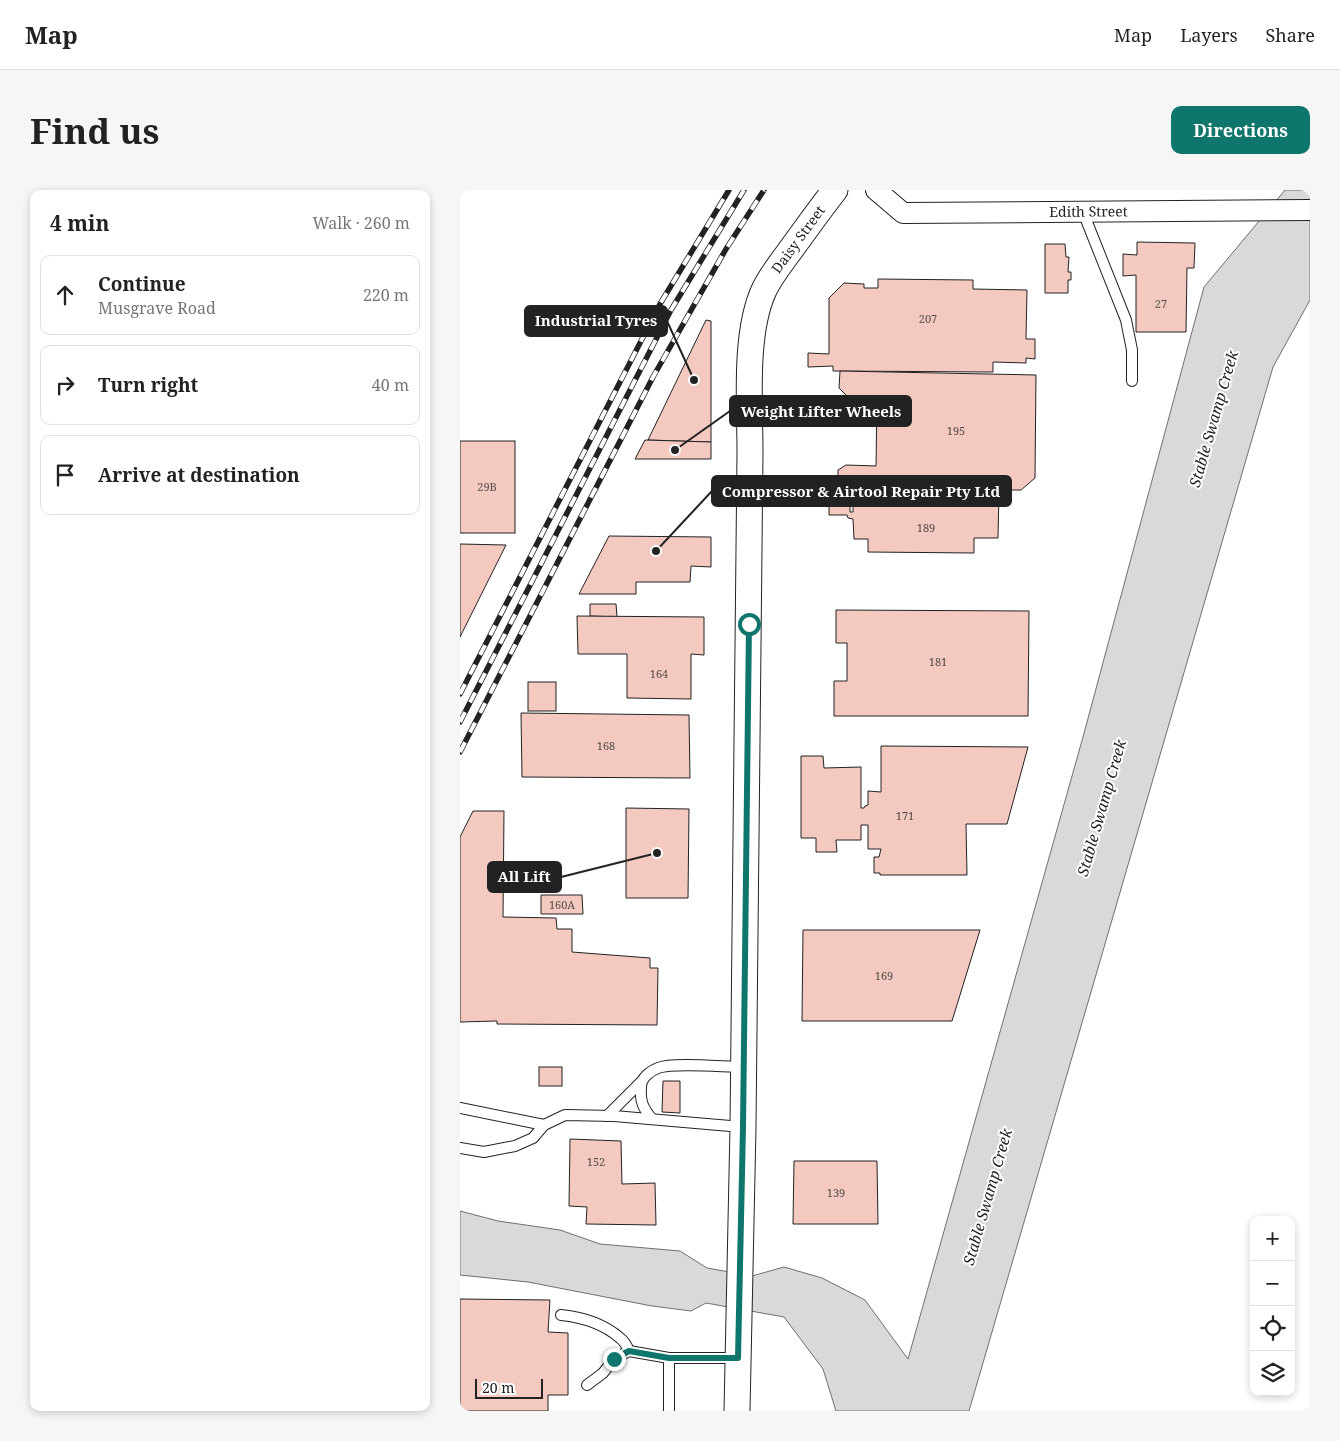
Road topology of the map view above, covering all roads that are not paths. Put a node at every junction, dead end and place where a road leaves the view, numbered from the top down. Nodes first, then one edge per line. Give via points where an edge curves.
1 (835, 190) edge
2 (876, 190) edge
3 (1310, 210) edge
4 (1083, 212) junction
5 (1132, 381) dead end
6 (744, 1067) junction
7 (641, 1082) junction
8 (460, 1108) edge
9 (607, 1116) junction
10 (652, 1119) junction
11 (544, 1125) junction
12 (743, 1127) junction
13 (460, 1148) edge
14 (561, 1315) dead end
15 (629, 1351) junction
16 (669, 1358) junction
17 (738, 1358) junction
18 (587, 1385) dead end
19 (669, 1411) edge
20 (737, 1411) edge

1 - 6 street, Daisy Street via 764,291 751,349
2 - 4 street, Edith Street via 903,213
3 - 4 street, Edith Street
4 - 5 lane via 1126,320 1132,350
6 - 7 lane via 659,1067 649,1072
6 - 12 street, Daisy Street
7 - 9 lane
7 - 10 lane via 642,1107
8 - 11 lane
9 - 10 lane
9 - 11 lane via 565,1115
10 - 12 lane
11 - 13 lane via 533,1138 515,1146 484,1152
12 - 17 street, Daisy Street
14 - 15 lane via 582,1318 604,1328 621,1338
15 - 16 lane
15 - 18 lane via 614,1359
16 - 17 lane
16 - 19 lane
17 - 20 street, Daisy Street

